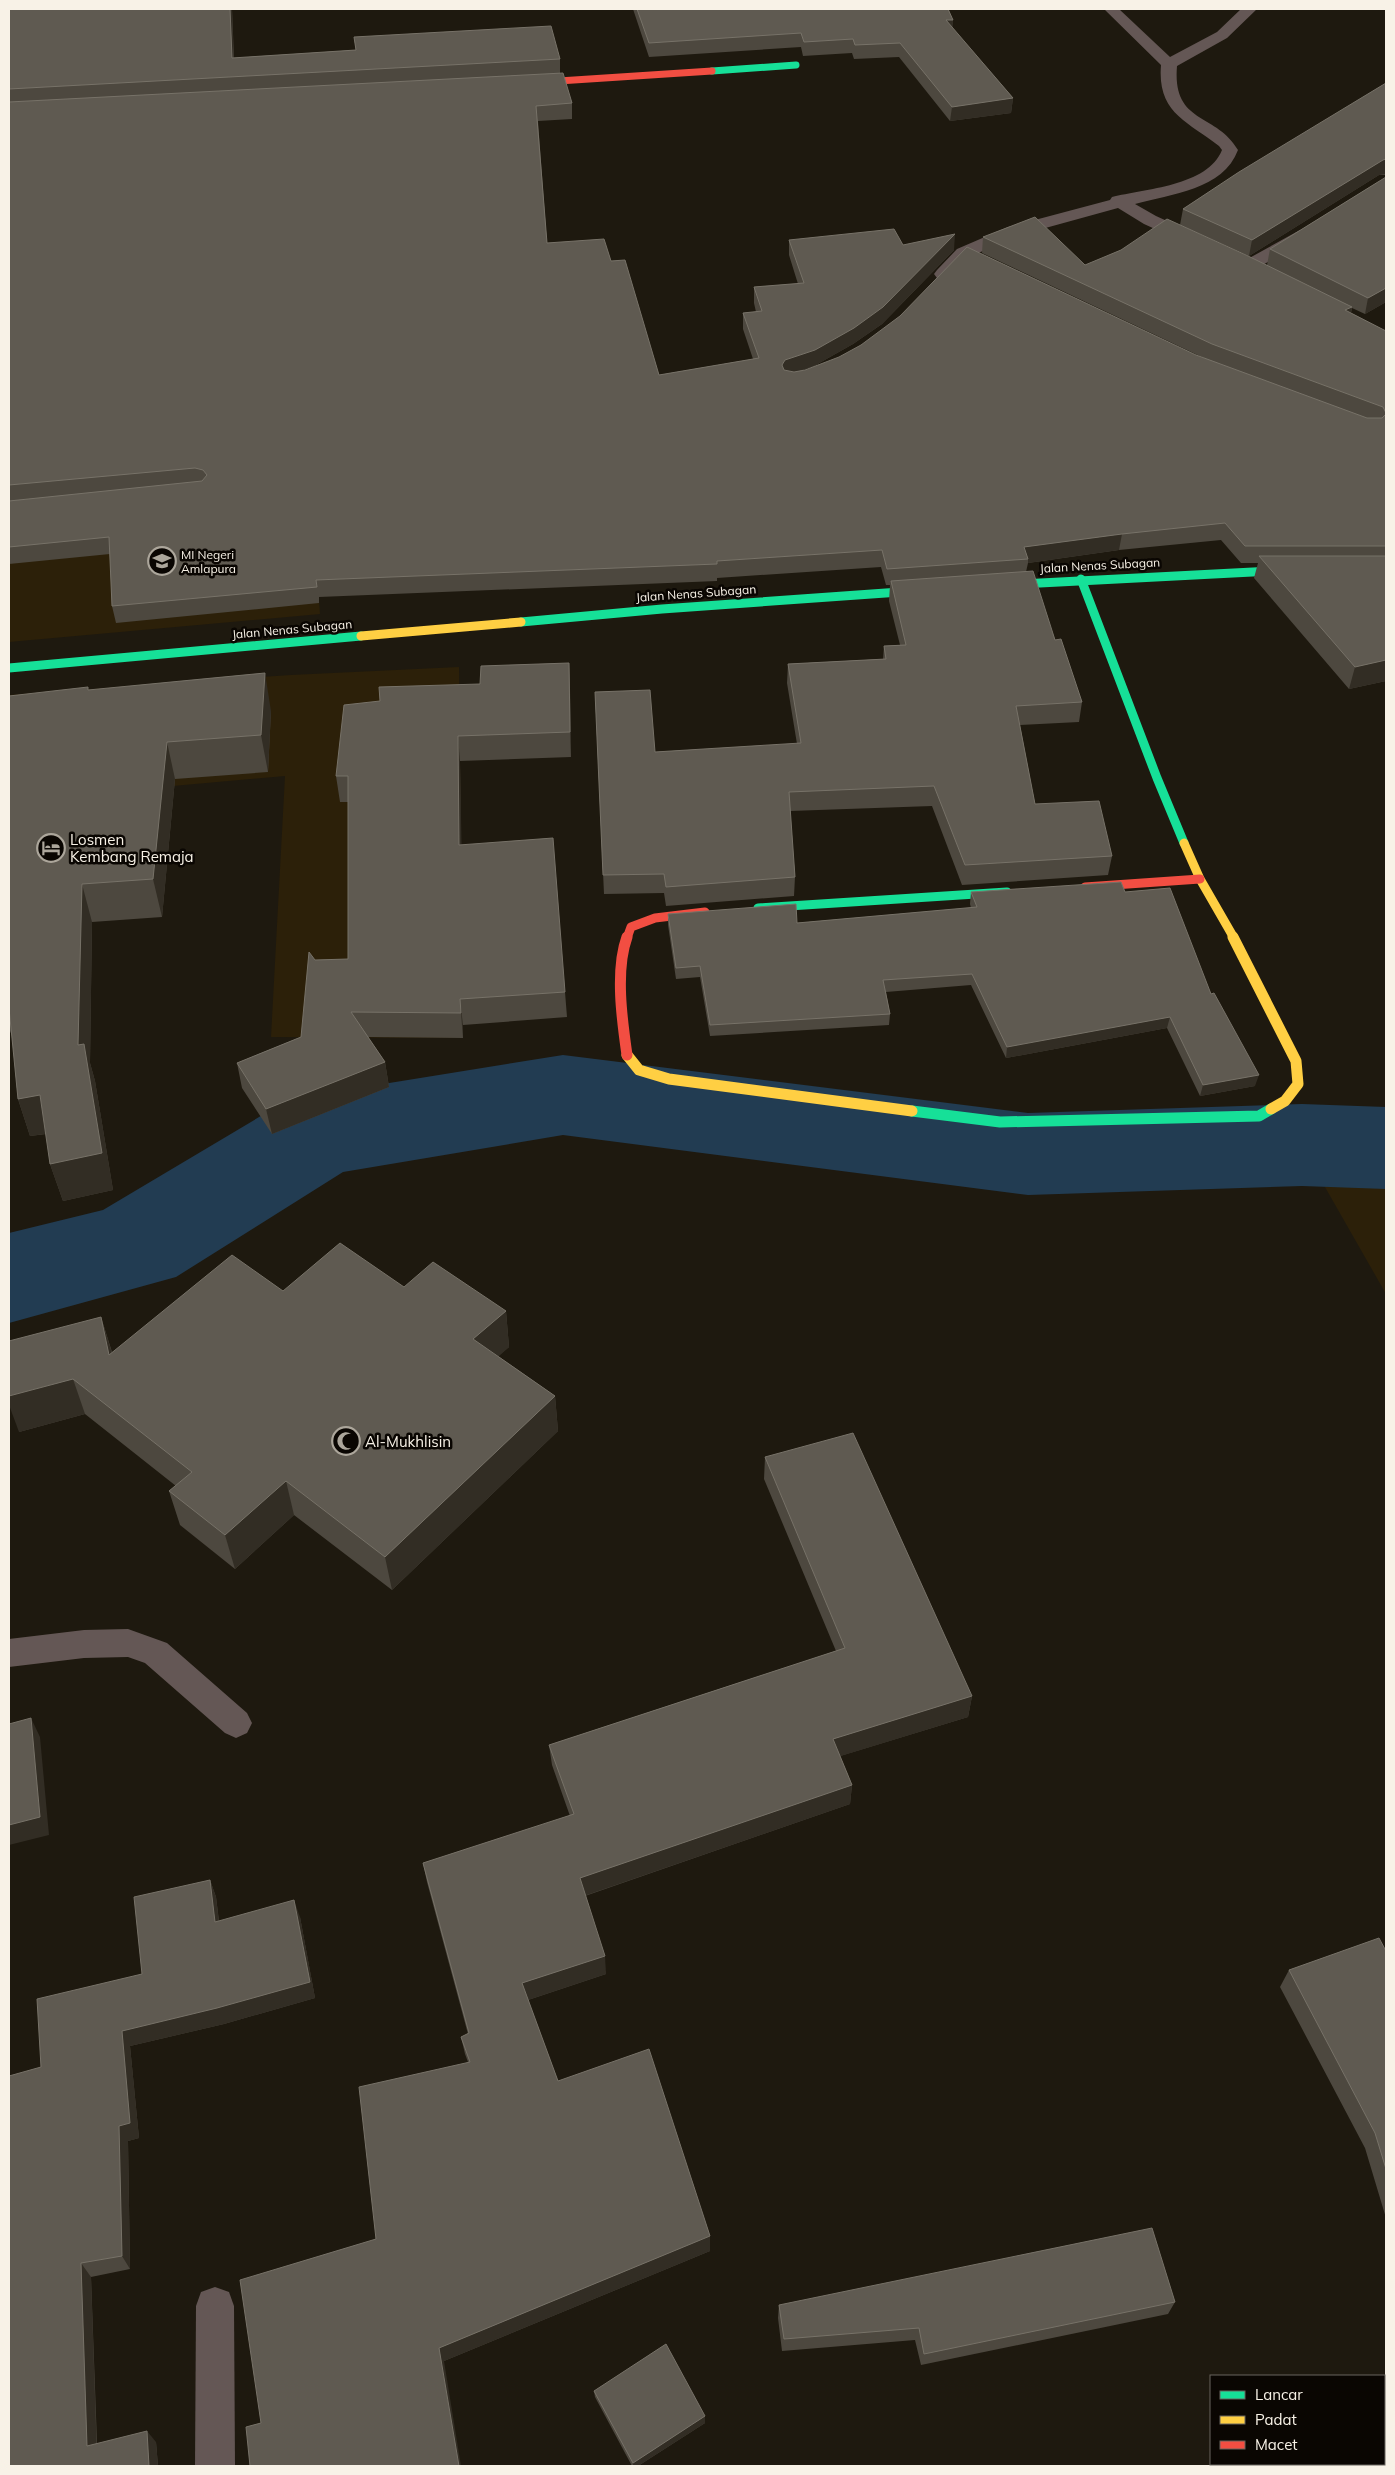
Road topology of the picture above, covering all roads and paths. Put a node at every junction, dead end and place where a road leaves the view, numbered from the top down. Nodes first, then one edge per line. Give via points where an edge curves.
1 (1111, 9) edge
2 (1249, 9) edge
3 (1169, 64) junction
4 (796, 65) dead end
5 (520, 84) edge
6 (1118, 201) junction
7 (1318, 223) edge
8 (1214, 249) edge
9 (963, 253) junction
10 (1232, 257) edge
11 (986, 264) edge
12 (1250, 265) junction
13 (1267, 274) edge
14 (928, 287) edge
15 (1300, 570) edge
16 (1081, 579) junction
17 (993, 585) edge
18 (944, 589) edge
19 (9, 668) edge
20 (1200, 879) junction
21 (1073, 887) edge
22 (1014, 891) edge
23 (743, 909) edge
24 (715, 911) edge
25 (9, 1653) edge
26 (236, 1723) dead end
27 (215, 2306) dead end
28 (215, 2466) edge

1 - 3 street
2 - 3 street via 1222,35
3 - 6 street via 1170,97 1180,111 1226,144 1230,150 1227,159 1208,177
4 - 5 street
6 - 8 street via 1150,220
6 - 9 street via 1014,231
7 - 12 street
9 - 11 street
9 - 14 street
10 - 12 street
12 - 13 street
15 - 16 street, Jalan Nenas Subagan
16 - 17 street, Jalan Nenas Subagan
16 - 20 street via 1113,657 1160,790
18 - 19 street, Jalan Nenas Subagan via 662,609
20 - 21 street
20 - 24 street via 1296,1061 1298,1084 1285,1101 1259,1116 1000,1122 670,1079 639,1070 628,1055 622,1018 622,952 631,927 655,918
22 - 23 street
25 - 26 street via 84,1644 128,1643 156,1653
27 - 28 street

